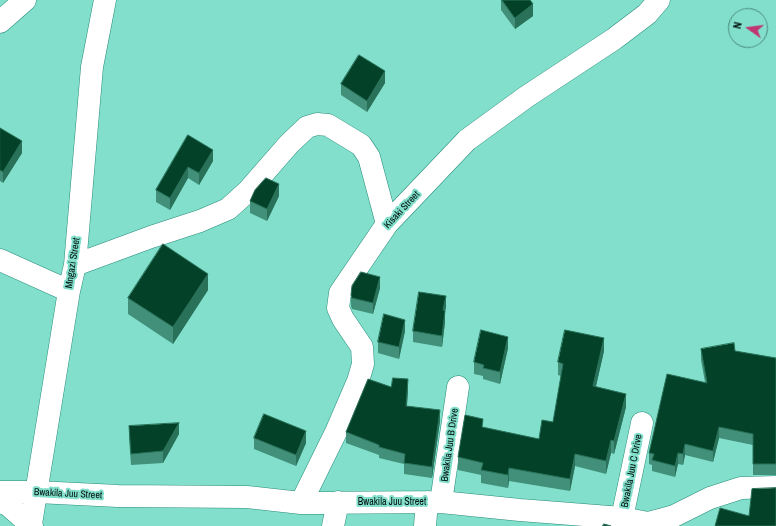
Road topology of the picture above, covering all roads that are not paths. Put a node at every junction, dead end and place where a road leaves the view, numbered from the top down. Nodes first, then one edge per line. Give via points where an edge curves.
1 (25, 0) edge
2 (105, 0) edge
3 (659, 0) edge
4 (0, 22) edge
5 (387, 224) junction
6 (0, 260) edge
7 (75, 265) junction
8 (69, 291) junction
9 (458, 387) dead end
10 (642, 423) dead end
11 (776, 487) edge
12 (0, 492) edge
13 (37, 492) junction
14 (0, 502) edge
15 (338, 502) junction
16 (434, 502) junction
17 (301, 503) junction
18 (622, 518) junction
19 (32, 525) edge
20 (333, 526) edge
21 (425, 526) edge

1 - 4 street
2 - 7 street, Mngazi Street via 92,67
3 - 5 street, Kisaki Street via 647,14 614,39 526,97 467,140
5 - 7 street via 369,157 361,145 328,125 317,124 307,127 289,144 248,191 228,209
5 - 17 street, Kisaki Street via 340,293 338,308 362,347 363,364 336,432
6 - 8 street
7 - 8 street, Mngazi Street
8 - 13 street, Mngazi Street
9 - 16 street, Bwakila Juu B Drive
10 - 18 street, Bwakila Juu C Drive
11 - 18 street, Bwakila Juu Street via 741,488 710,498 674,516 648,523
12 - 13 street, Bwakila Juu Street
13 - 17 street, Bwakila Juu Street via 118,496 247,497
13 - 19 street, Mngazi Street
14 - 19 street
15 - 16 street, Bwakila Juu Street
15 - 17 street, Bwakila Juu Street
15 - 20 street
16 - 18 street, Bwakila Juu Street
16 - 21 street, Bwakila Juu B Drive

